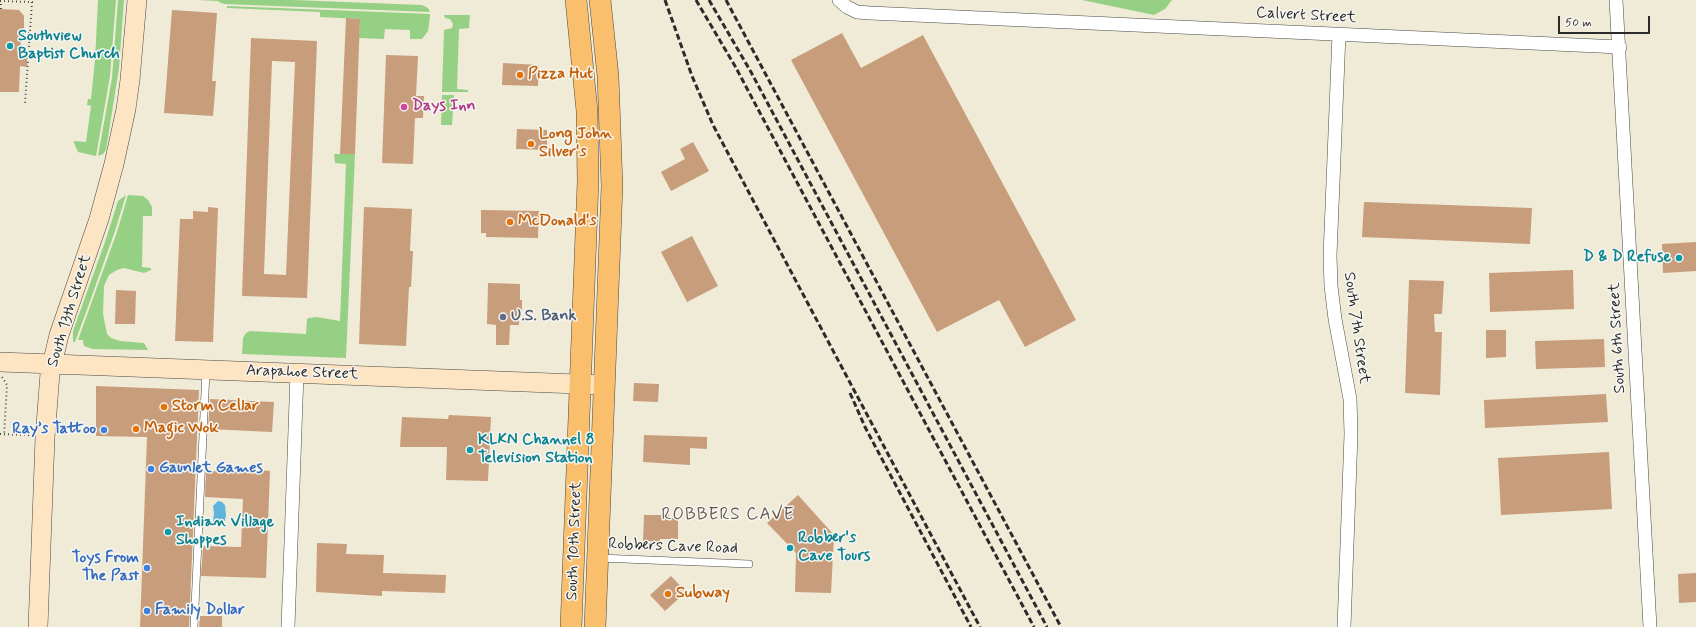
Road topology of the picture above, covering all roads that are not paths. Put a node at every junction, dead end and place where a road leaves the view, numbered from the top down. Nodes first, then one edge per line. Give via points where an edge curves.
1 (137, 0) edge
2 (576, 0) edge
3 (600, 0) edge
4 (1616, 0) edge
5 (843, 4) edge
6 (1339, 34) junction
7 (1620, 47) junction
8 (52, 364) junction
9 (1, 370) edge
10 (206, 370) junction
11 (297, 373) junction
12 (581, 384) junction
13 (604, 385) junction
14 (597, 558) junction
15 (749, 564) dead end
16 (38, 627) edge
17 (194, 627) edge
18 (288, 627) edge
19 (571, 627) edge
20 (595, 627) edge
21 (1344, 627) edge
22 (1650, 627) edge

1 - 8 main road, South 13th Street via 129,87 114,167 59,335
2 - 3 street
2 - 12 main road, South 10th Street via 588,142
3 - 13 main road, South 10th Street via 608,76 612,186
4 - 7 street, South 6th Street
5 - 6 street, Calvert Street via 857,12
6 - 7 street, Calvert Street
6 - 21 street, South 7th Street via 1330,256 1335,319 1350,399
7 - 22 street, South 6th Street
8 - 9 main road, Arapahoe Street
8 - 10 main road, Arapahoe Street
8 - 16 main road, South 13th Street via 45,438
10 - 11 main road, Arapahoe Street
10 - 17 lane
11 - 12 main road, Arapahoe Street
11 - 18 street
12 - 13 main road, Arapahoe Street
12 - 19 main road, South 10th Street
13 - 14 main road, South 10th Street
14 - 15 lane, Robbers Cave Road
14 - 20 main road, South 10th Street

